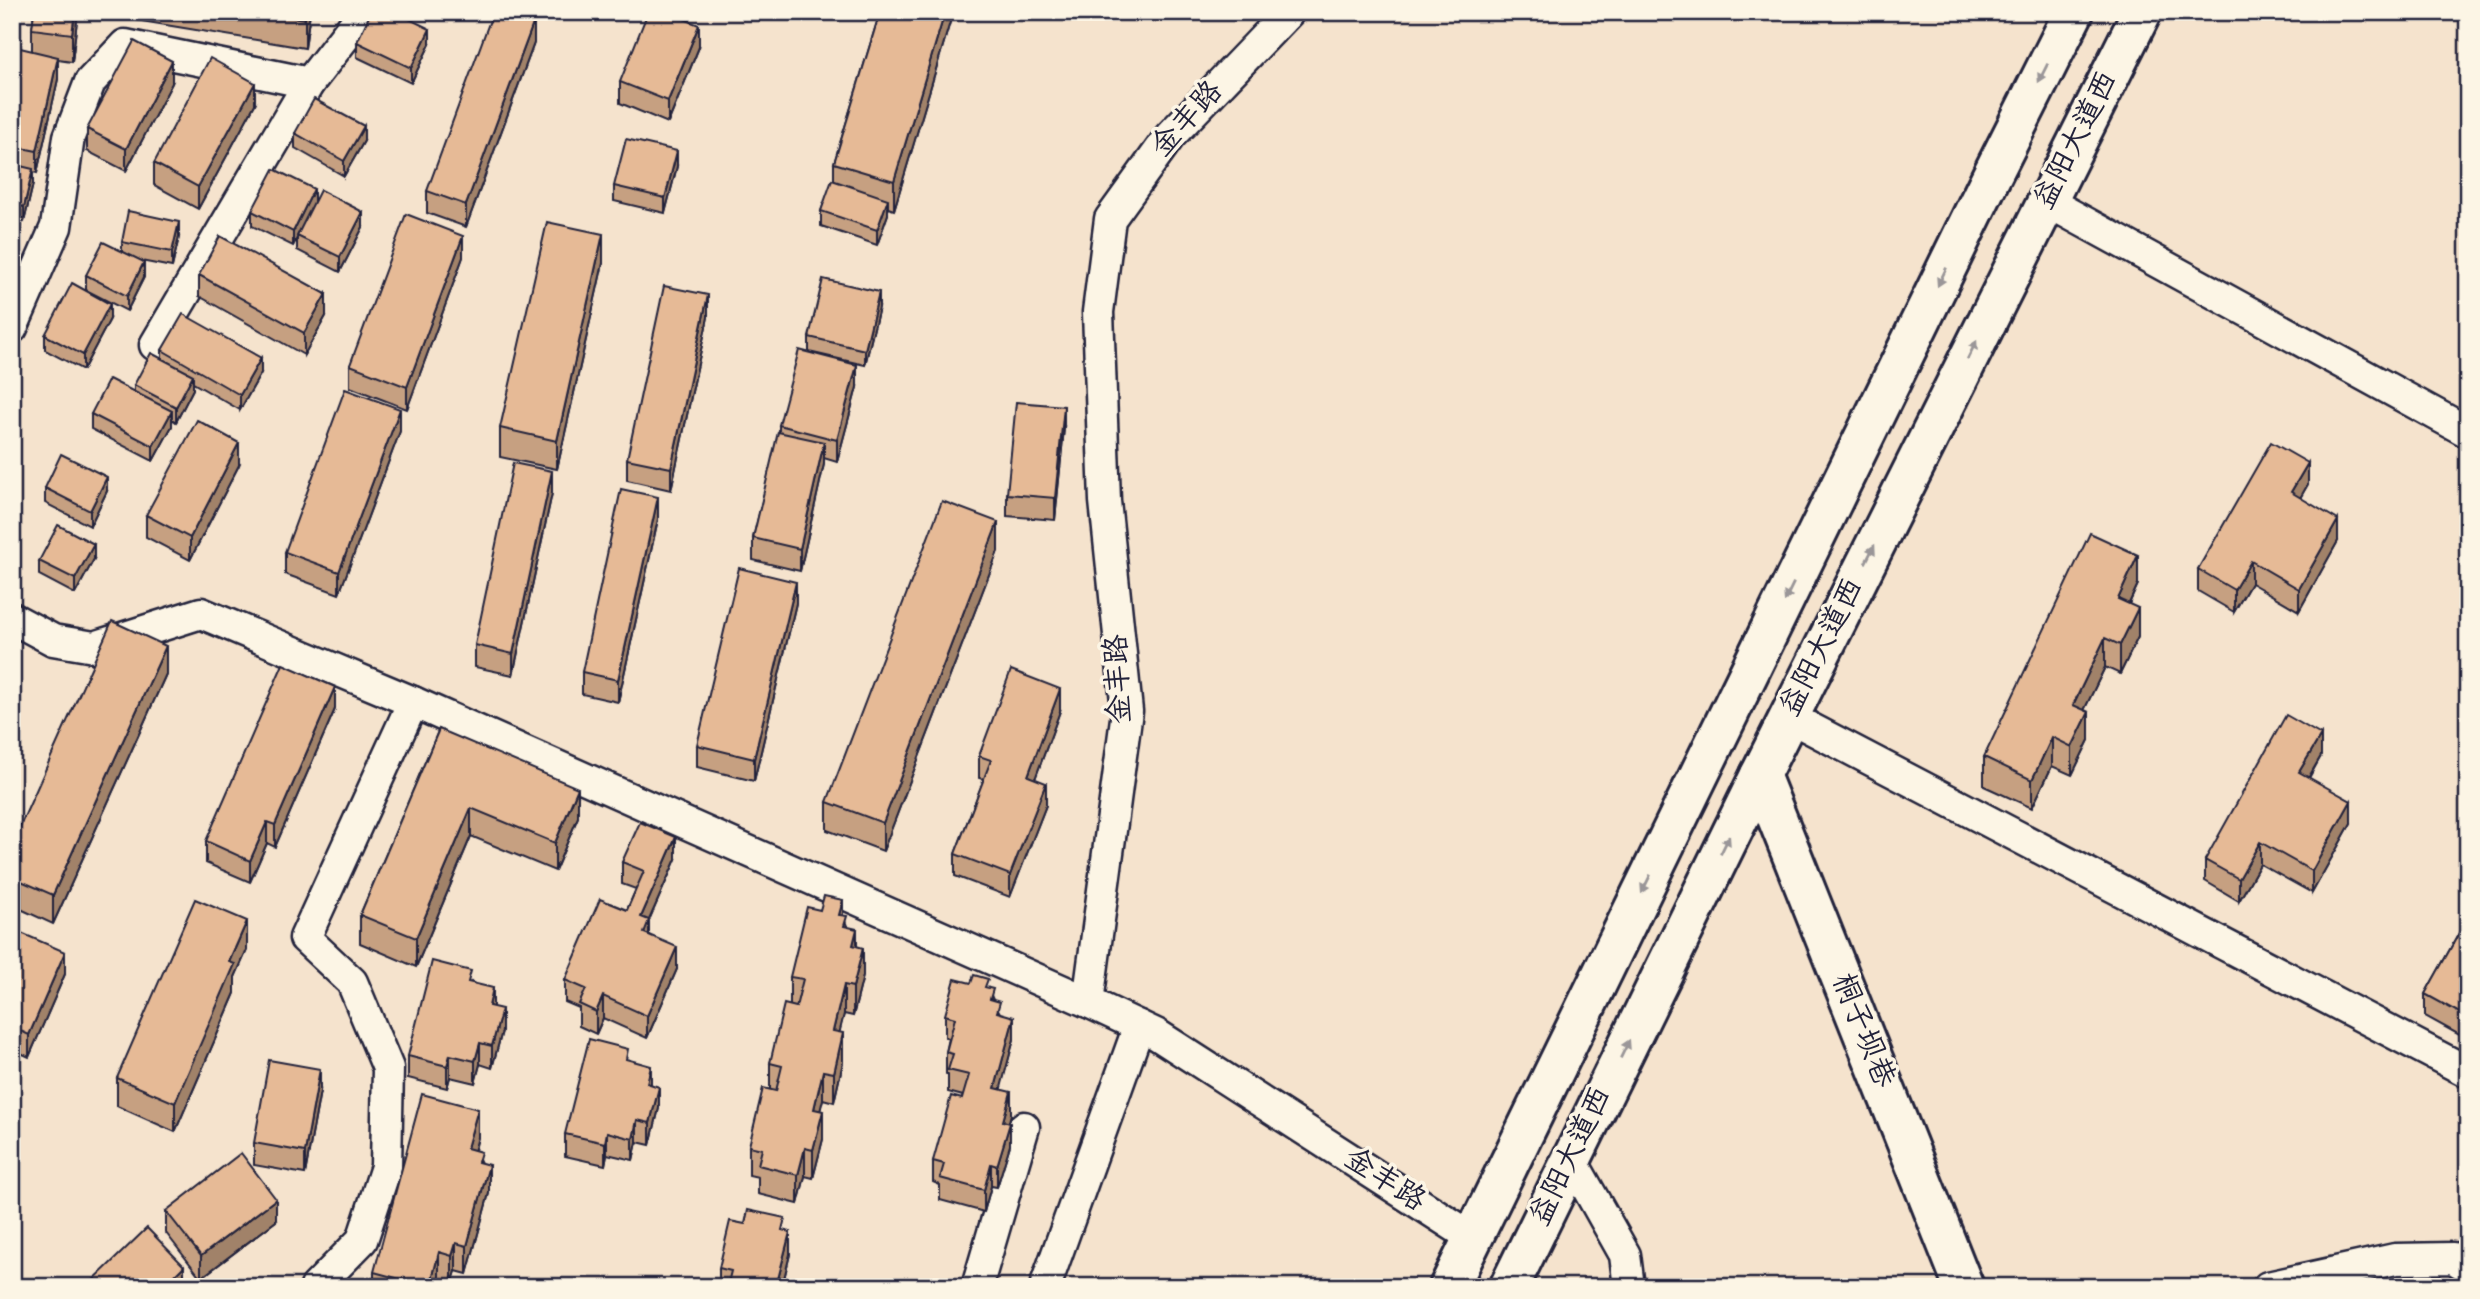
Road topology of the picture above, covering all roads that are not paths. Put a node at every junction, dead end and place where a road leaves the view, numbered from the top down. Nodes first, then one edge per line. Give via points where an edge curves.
1 (364, 12) edge
2 (1289, 12) edge
3 (2074, 12) edge
4 (2142, 12) edge
5 (309, 83) junction
6 (2046, 201) junction
7 (12, 328) edge
8 (155, 345) dead end
9 (2468, 432) edge
10 (12, 618) edge
11 (412, 702) junction
12 (1789, 717) junction
13 (1760, 775) junction
14 (1088, 1002) junction
15 (1139, 1026) junction
16 (2468, 1072) edge
17 (1024, 1127) dead end
18 (1571, 1159) junction
19 (1473, 1238) junction
20 (2468, 1267) edge
21 (316, 1287) edge
22 (977, 1287) edge
23 (1045, 1287) edge
24 (1449, 1287) edge
25 (1509, 1287) edge
26 (1629, 1287) edge
27 (1964, 1287) edge
28 (2268, 1287) edge

1 - 5 street
2 - 14 street, 金丰路 via 1170,135 1110,219 1098,312 1105,501 1127,711
3 -> 19 main road, 益阳大道西
4 - 6 main road, 益阳大道西
5 - 7 street via 125,45 90,82 69,137 56,227
5 - 8 street
6 - 9 street
12 -> 6 main road, 益阳大道西
10 - 11 street via 53,640 94,647 201,613
11 - 14 street
11 - 21 street via 304,938 352,982 388,1068 386,1167 362,1240
12 - 13 main road, 益阳大道西
12 - 16 street
18 -> 13 main road, 益阳大道西
13 - 27 main road, 桐子坝巷
14 - 15 street, 金丰路
15 - 19 street, 金丰路
15 - 23 street
17 - 22 street
18 - 25 main road, 益阳大道西
18 - 26 street via 1625,1255
19 - 24 main road, 益阳大道西
20 - 28 street via 2453,1258 2395,1259

